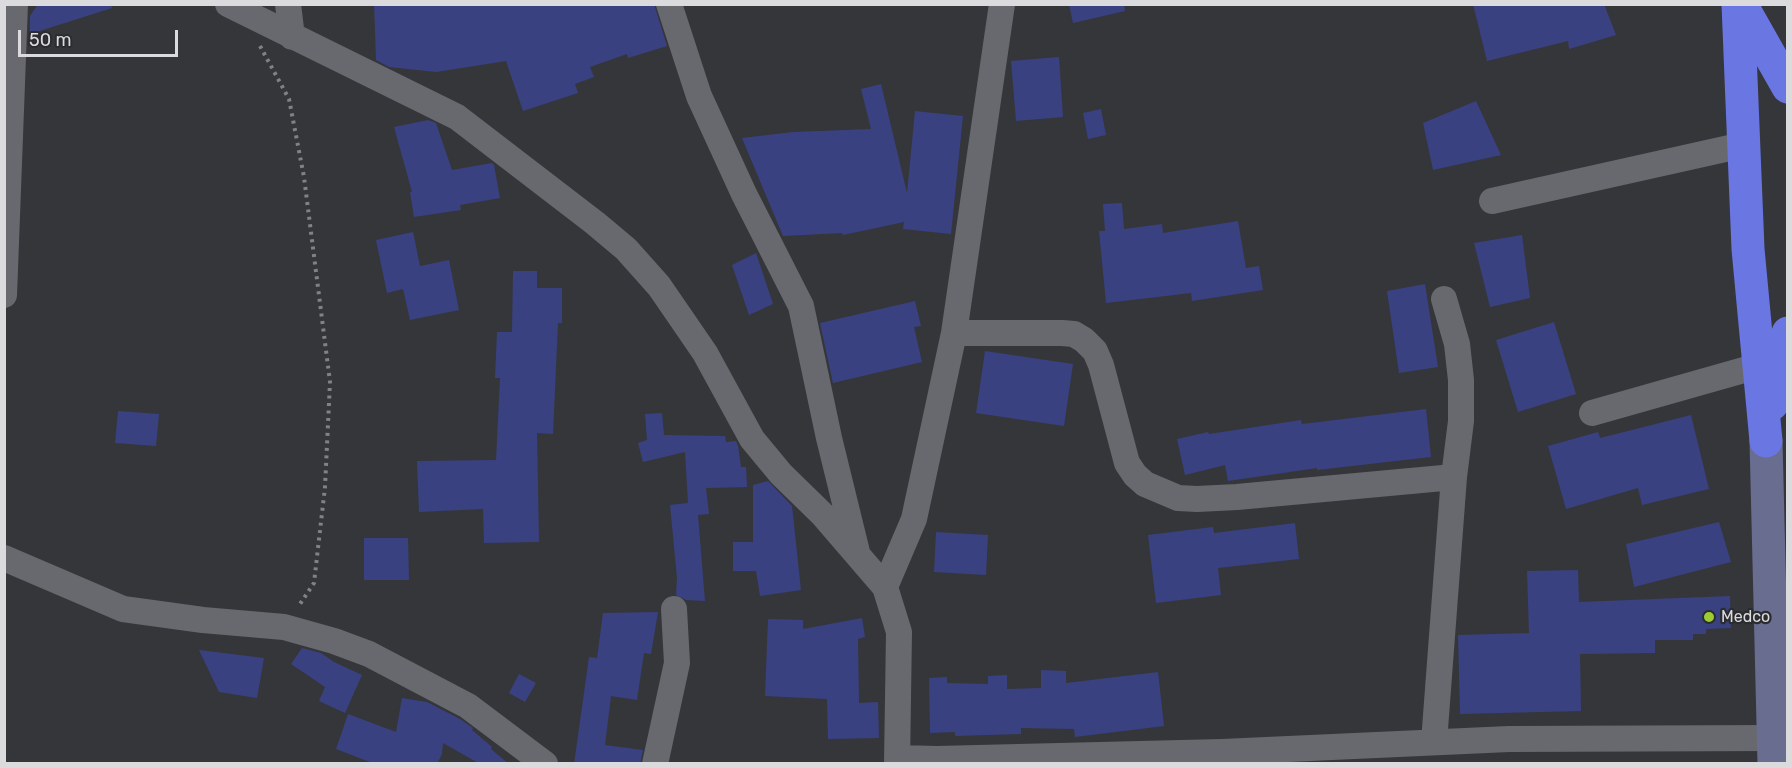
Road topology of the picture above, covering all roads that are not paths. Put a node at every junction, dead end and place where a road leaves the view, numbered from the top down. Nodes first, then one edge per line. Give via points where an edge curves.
1 (15, 4) edge
2 (288, 4) edge
3 (669, 4) edge
4 (1002, 4) edge
5 (1739, 4) edge
6 (237, 9) edge
7 (292, 37) junction
8 (1788, 87) edge
9 (1743, 145) junction
10 (1492, 201) dead end
11 (4, 295) edge
12 (1444, 299) dead end
13 (954, 333) junction
14 (1788, 333) edge
15 (1758, 366) junction
16 (1592, 412) dead end
17 (1766, 441) junction
18 (1454, 477) junction
19 (858, 555) junction
20 (4, 558) edge
21 (885, 587) junction
22 (674, 609) dead end
23 (1419, 749) edge
24 (1774, 751) edge
25 (897, 761) edge
26 (545, 764) edge
27 (655, 764) edge

1 - 11 street
2 - 7 street
3 - 19 street via 699,96 801,306
4 - 13 street
5 - 8 highway
5 - 9 highway
6 - 7 street
7 - 19 street via 457,117 626,249 658,286 705,353 752,439
9 - 10 street
9 - 15 highway
12 - 18 street via 1461,380
13 - 18 street via 1062,333 1084,340 1101,365 1127,463 1145,484 1178,498 1237,497
13 - 21 street via 914,519
14 - 17 highway
15 - 16 street
15 - 17 highway
17 - 24 main road
18 - 23 street
19 - 21 street
20 - 26 street via 123,609 284,627 369,654 468,706
21 - 25 street via 899,632
22 - 27 street via 677,663
23 - 24 street via 1520,739
23 - 25 street

